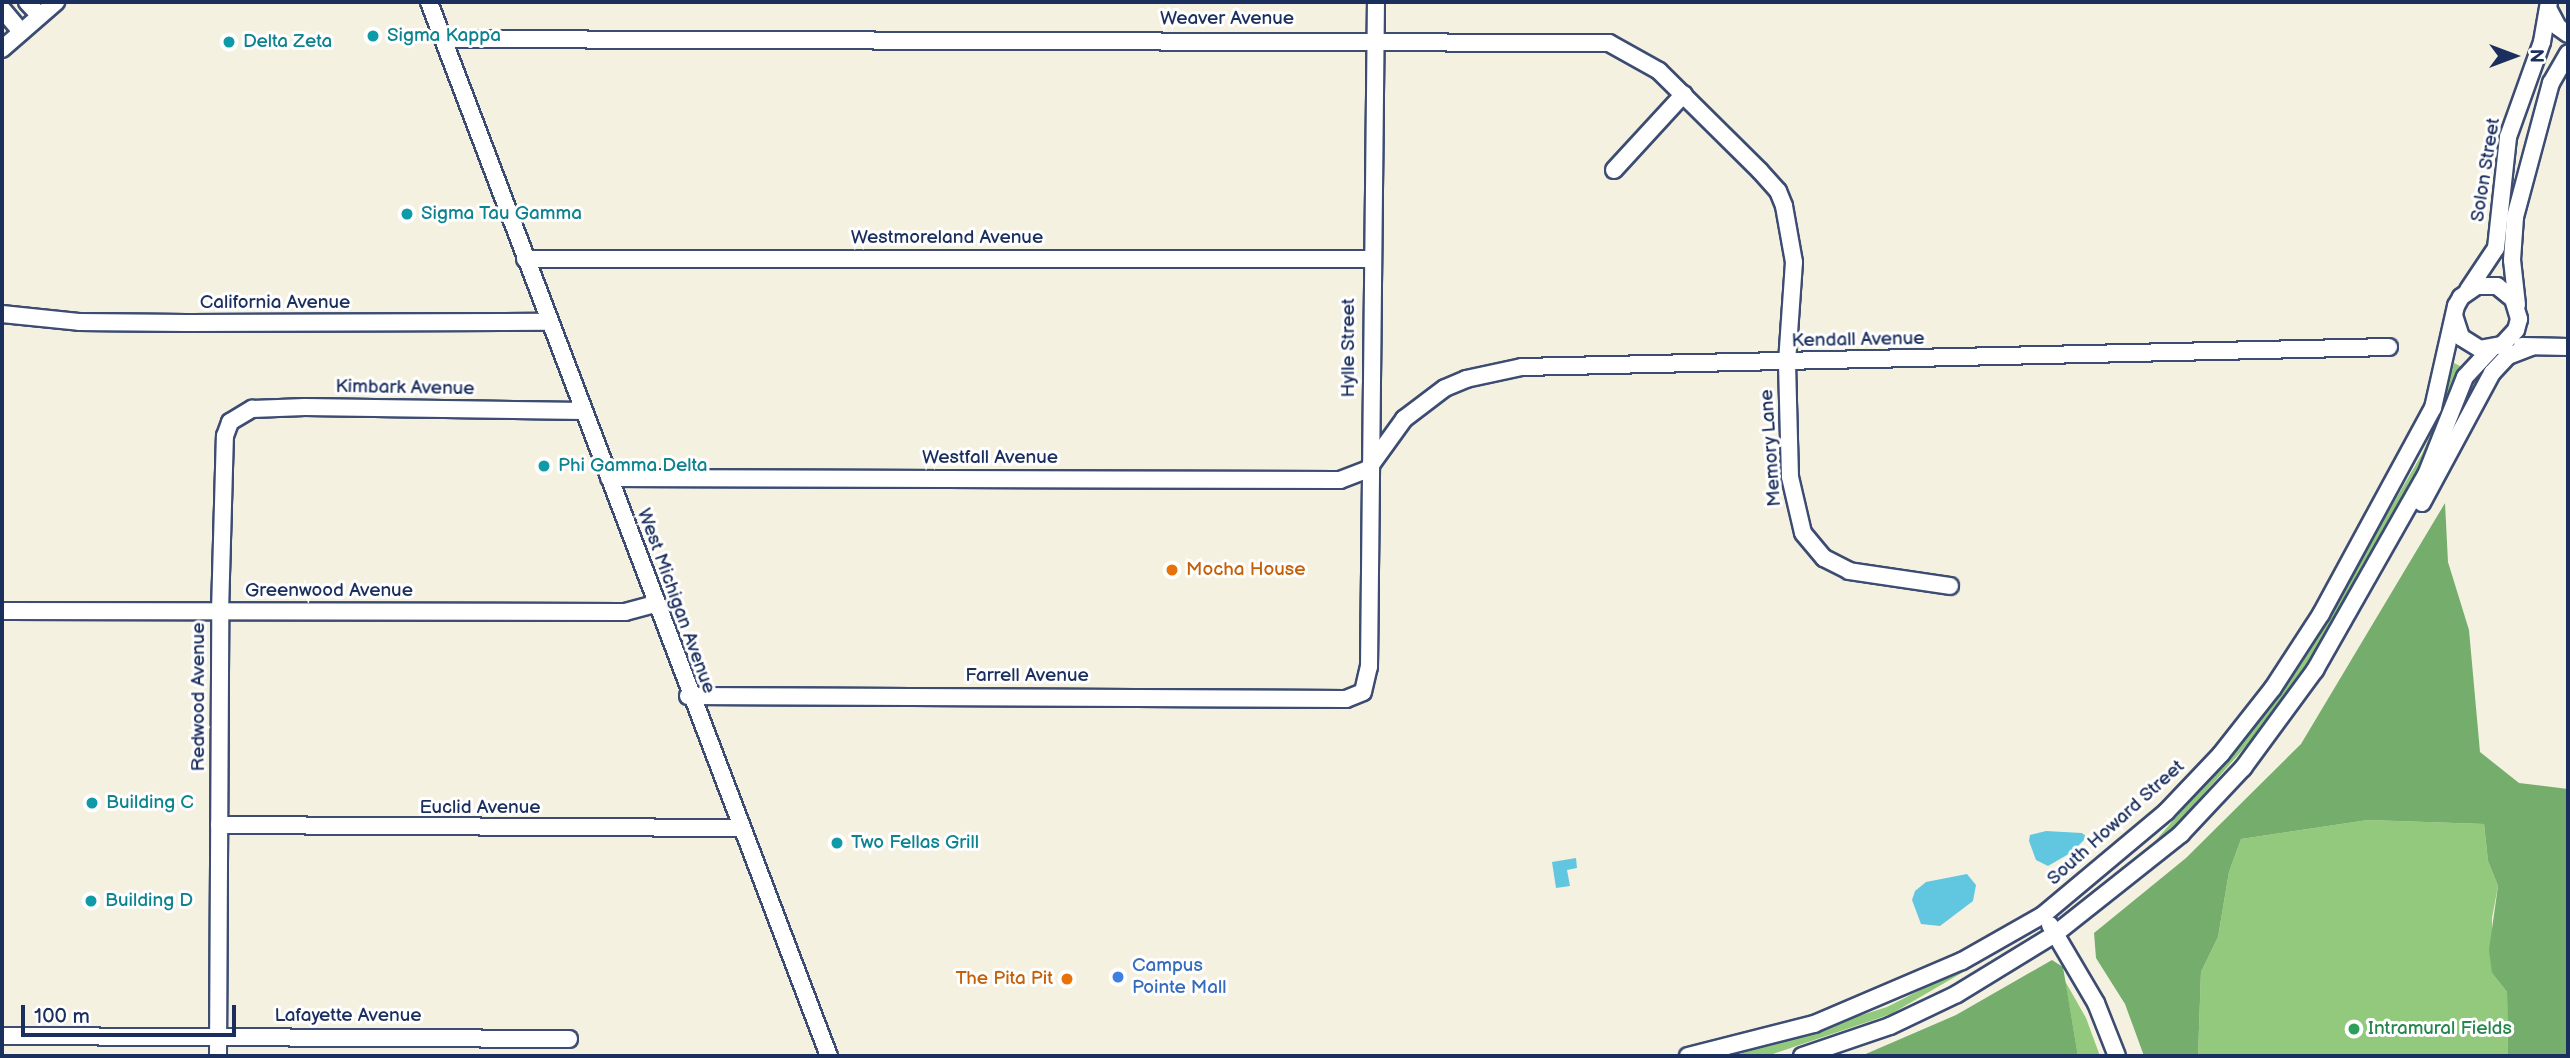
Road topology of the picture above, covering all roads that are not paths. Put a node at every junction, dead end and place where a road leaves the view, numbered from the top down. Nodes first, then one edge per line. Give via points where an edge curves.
1 (27, 2) edge
2 (56, 2) edge
3 (429, 2) edge
4 (1376, 2) edge
5 (2549, 6) edge
6 (2, 9) edge
7 (39, 15) junction
8 (21, 32) junction
9 (2568, 34) edge
10 (443, 39) junction
11 (1374, 40) junction
12 (2, 49) edge
13 (2568, 53) edge
14 (1684, 94) junction
15 (1614, 170) dead end
16 (1370, 259) junction
17 (525, 260) junction
18 (2468, 290) junction
19 (2518, 308) junction
20 (2, 314) edge
21 (2454, 316) junction
22 (549, 322) junction
23 (2389, 346) dead end
24 (2497, 347) junction
25 (2531, 347) junction
26 (2568, 347) edge
27 (1787, 363) junction
28 (583, 411) junction
29 (230, 422) joint
30 (1368, 469) junction
31 (609, 478) junction
32 (1950, 586) dead end
33 (2359, 598) junction
34 (654, 604) junction
35 (2, 611) edge
36 (220, 612) junction
37 (1363, 692) joint
38 (688, 696) junction
39 (219, 825) junction
40 (740, 828) junction
41 (2043, 915) junction
42 (2055, 934) junction
43 (2, 1036) edge
44 (218, 1036) junction
45 (569, 1039) dead end
46 (218, 1056) edge
47 (829, 1056) edge
48 (1688, 1056) edge
49 (1802, 1056) edge
50 (2117, 1056) edge

1 - 7 street
2 - 7 street
3 - 10 street, West Michigan Avenue
4 - 11 street, Hylle Street
5 - 9 street, Solon Street via 2558,27
5 - 18 street, Solon Street via 2508,137 2496,248
6 - 8 street
7 - 8 street
8 - 12 street
10 - 11 street, Weaver Avenue
10 - 17 street, West Michigan Avenue
11 - 14 street, Weaver Avenue via 1609,43 1641,58
11 - 16 street, Hylle Street
13 - 19 street, Solon Street via 2551,83 2515,217 2512,260
14 - 15 street
14 - 27 street, Weaver Avenue via 1778,191 1784,206 1794,262
16 - 17 street, Westmoreland Avenue
16 - 30 street, Hylle Street
17 - 22 street, West Michigan Avenue
18 - 19 street via 2497,286
18 - 21 street
19 - 24 street via 2516,330
20 - 22 street, California Avenue via 161,323
21 - 24 street via 2461,337 2470,345
21 - 41 street, South Howard Street via 2436,398 2413,452 2321,614 2273,688 2221,754 2166,811
22 - 28 street, West Michigan Avenue
23 - 27 street, Kendall Avenue
24 - 25 street
24 - 33 street via 2465,377 2426,475
25 - 26 street
25 - 33 street via 2508,356 2492,373 2455,449
27 - 30 street, Kendall Avenue via 1522,368 1465,379 1444,388 1404,419
27 - 32 street, Memory Lane via 1793,502 1813,546 1835,566 1849,571
28 - 29 street, Kimbark Avenue via 291,407 252,409
28 - 31 street, West Michigan Avenue
29 - 36 street, Redwood Avenue via 225,436
30 - 31 street, Westfall Avenue via 1340,480
30 - 37 street, Hylle Street via 1369,667
31 - 34 street, West Michigan Avenue
33 - 42 street via 2286,714 2243,768 2181,834
34 - 36 street, Greenwood Avenue via 625,612
34 - 38 street, West Michigan Avenue
35 - 36 street, Greenwood Avenue
36 - 39 street, Redwood Avenue
37 - 38 street, Farrell Avenue via 1346,699
38 - 40 street, West Michigan Avenue
39 - 40 street, Euclid Avenue
39 - 44 street, Redwood Avenue
40 - 47 street, West Michigan Avenue
41 - 42 street
41 - 48 street, South Howard Street via 1893,994 1802,1028
42 - 49 street via 1958,994 1890,1026
42 - 50 street via 2099,1010
43 - 44 street, Lafayette Avenue
44 - 45 street, Lafayette Avenue
44 - 46 street, Redwood Avenue

